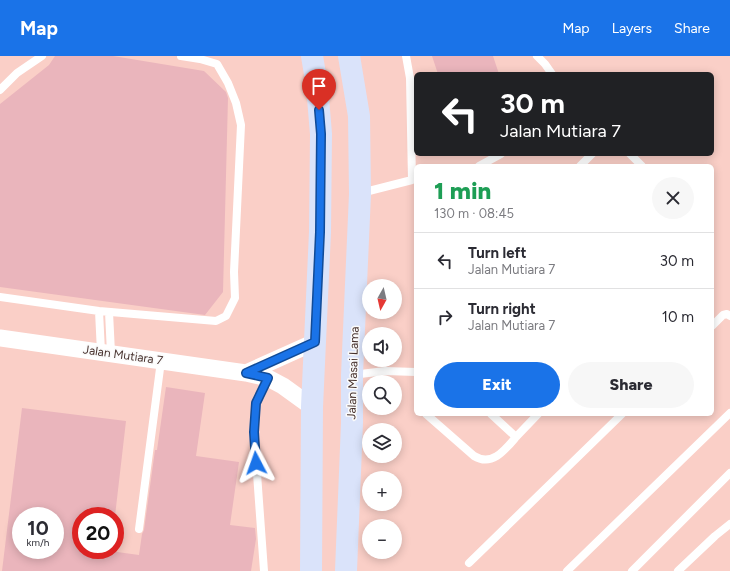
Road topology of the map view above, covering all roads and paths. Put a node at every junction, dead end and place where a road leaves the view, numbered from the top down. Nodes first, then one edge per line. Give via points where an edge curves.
1 (42, 56) edge
2 (181, 56) edge
3 (312, 56) edge
4 (349, 56) edge
5 (406, 56) edge
6 (537, 56) edge
7 (551, 72) edge
8 (0, 90) edge
9 (498, 156) edge
10 (590, 156) edge
11 (632, 156) edge
12 (483, 164) edge
13 (582, 164) edge
14 (640, 164) edge
15 (414, 179) edge
16 (360, 194) junction
17 (0, 296) edge
18 (99, 311) junction
19 (109, 312) junction
20 (730, 316) edge
21 (714, 324) edge
22 (0, 338) edge
23 (315, 342) junction
24 (106, 353) junction
25 (161, 361) junction
26 (414, 372) edge
27 (246, 373) junction
28 (352, 375) junction
29 (268, 378) junction
30 (312, 407) junction
31 (730, 413) edge
32 (428, 416) edge
33 (493, 416) edge
34 (536, 416) edge
35 (620, 416) edge
36 (516, 437) junction
37 (730, 473) edge
38 (730, 524) edge
39 (139, 529) dead end
40 (469, 563) dead end
41 (264, 571) edge
42 (311, 571) edge
43 (346, 571) edge
44 (567, 571) edge
45 (632, 571) edge
46 (678, 571) edge

1 - 8 lane via 17,72
2 - 19 lane via 217,64 228,82 241,125 235,298 226,316 216,321
3 - 23 main road via 321,134
4 - 16 main road, Jalan Masai Lama via 359,116
5 - 15 lane via 410,78
6 - 7 lane
9 - 12 lane
10 - 13 lane
11 - 14 lane
15 - 16 lane
16 - 28 main road, Jalan Masai Lama
17 - 18 lane
18 - 19 lane
18 - 24 lane
19 - 24 lane
20 - 21 lane via 723,315
22 - 24 street, Jalan Mutiara 7
23 - 27 street
23 - 30 main road
24 - 25 street, Jalan Mutiara 7
25 - 27 street, Jalan Mutiara 7
25 - 39 lane
26 - 28 lane via 385,371
27 - 29 street, Jalan Mutiara 7
28 - 43 main road, Jalan Masai Lama
29 - 30 street, Jalan Mutiara 7
29 - 41 lane via 256,403 254,432
30 - 42 main road
31 - 44 lane
32 - 36 lane via 479,460 491,459
33 - 36 lane
34 - 36 lane
35 - 40 lane
37 - 45 lane
38 - 46 lane

